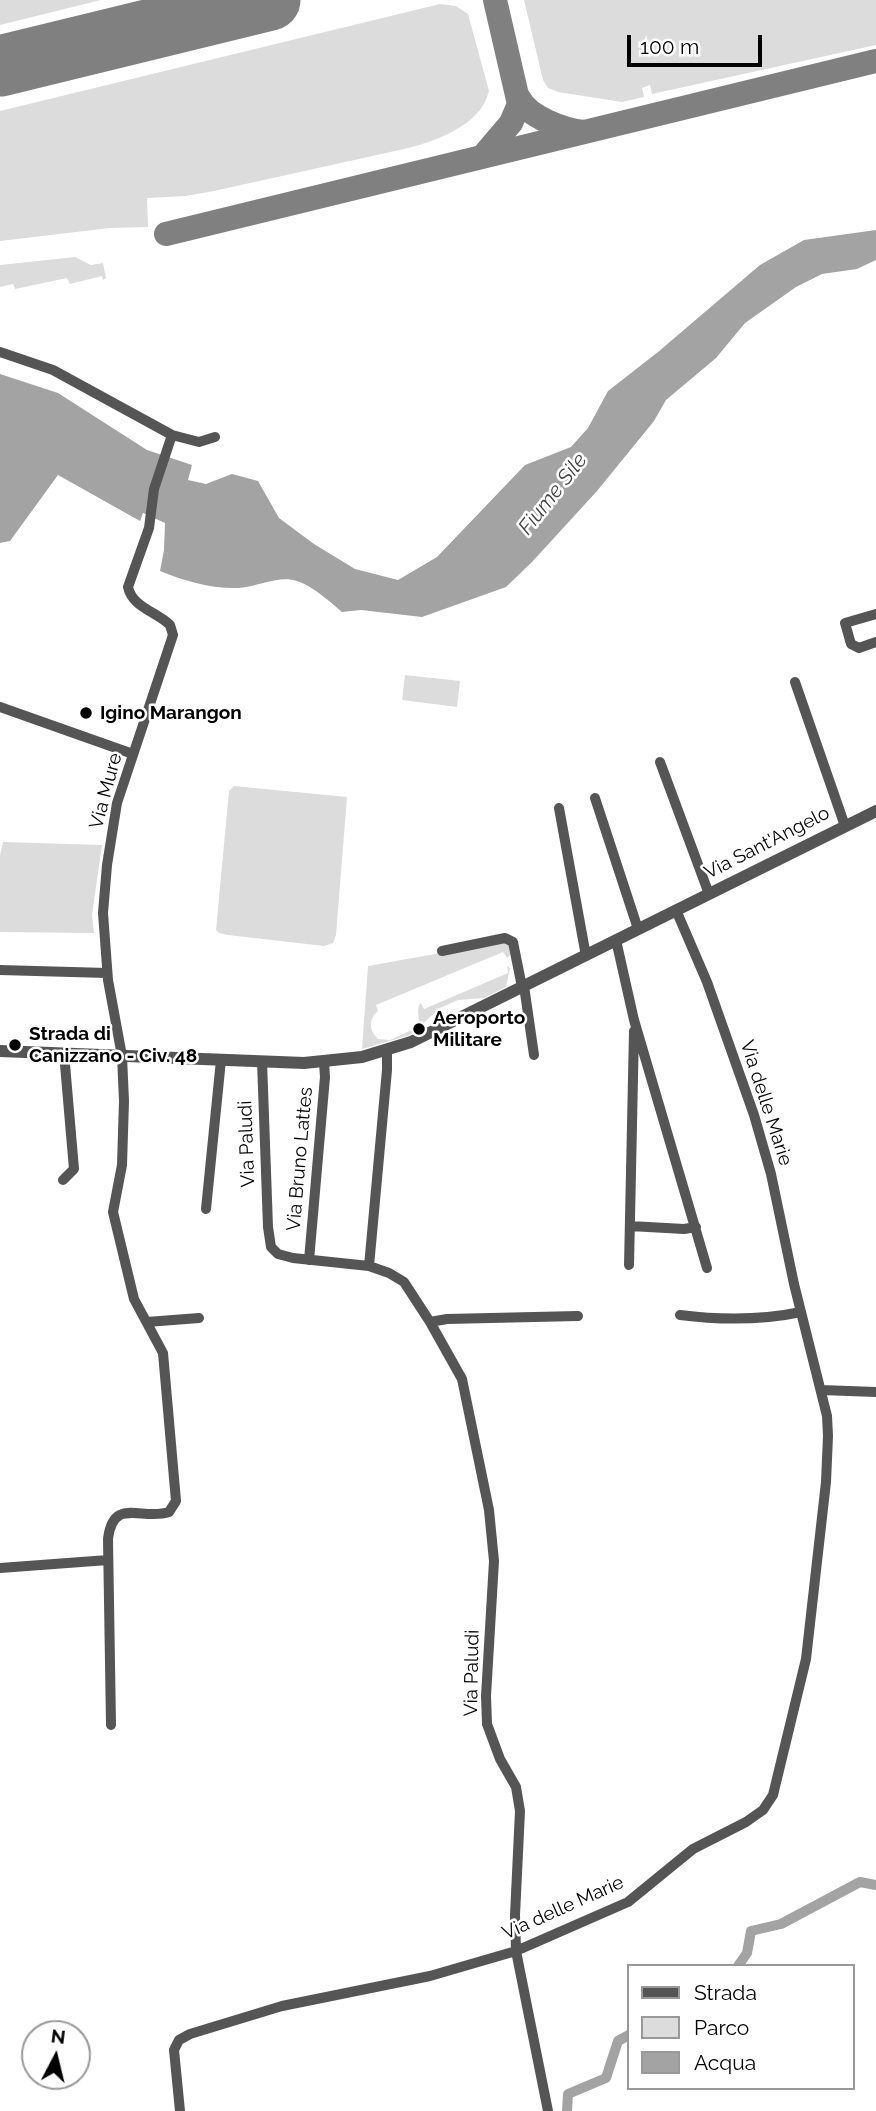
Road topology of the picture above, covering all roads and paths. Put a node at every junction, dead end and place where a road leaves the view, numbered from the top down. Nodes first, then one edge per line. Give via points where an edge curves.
1 (0, 352) edge
2 (172, 435) junction
3 (215, 437) dead end
4 (876, 614) edge
5 (876, 642) edge
6 (795, 682) dead end
7 (0, 707) edge
8 (133, 754) junction
9 (660, 762) dead end
10 (595, 798) dead end
11 (559, 808) dead end
12 (876, 811) edge
13 (845, 826) junction
14 (709, 894) junction
15 (676, 910) junction
16 (638, 929) junction
17 (616, 940) junction
18 (442, 951) dead end
19 (586, 956) junction
20 (0, 970) edge
21 (107, 973) junction
22 (524, 986) junction
23 (634, 1020) junction
24 (0, 1051) edge
25 (387, 1051) junction
26 (64, 1054) junction
27 (534, 1055) dead end
28 (122, 1056) junction
29 (221, 1060) junction
30 (262, 1061) junction
31 (324, 1062) junction
32 (62, 1180) dead end
33 (206, 1209) dead end
34 (631, 1226) junction
35 (696, 1227) junction
36 (309, 1260) junction
37 (629, 1265) dead end
38 (369, 1266) junction
39 (707, 1268) dead end
40 (802, 1312) junction
41 (680, 1315) dead end
42 (578, 1316) dead end
43 (199, 1318) dead end
44 (147, 1322) junction
45 (430, 1322) junction
46 (821, 1390) junction
47 (876, 1392) edge
48 (108, 1560) junction
49 (0, 1568) edge
50 (111, 1725) dead end
51 (516, 1951) junction
52 (180, 2111) edge
53 (548, 2111) edge

1 - 2 street via 53,369
2 - 3 street via 199,442
2 - 8 street, Via Mure via 129,591 173,631
4 - 5 street via 845,623 851,644 859,648
6 - 13 street
7 - 8 street
8 - 21 street, Via Mure via 117,803 105,882
9 - 14 street
10 - 16 street
11 - 19 street
12 - 13 street, Via Sant'Angelo
13 - 14 street, Via Sant'Angelo
14 - 15 street, Via Sant'Angelo
15 - 16 street, Via Sant'Angelo
15 - 40 street, Via delle Marie via 754,1115
16 - 17 street, Via Sant'Angelo
17 - 19 street, Via Sant'Angelo
17 - 23 street
18 - 22 street via 511,940
19 - 22 street, Via Sant'Angelo
20 - 21 street
21 - 28 street, Via Mure
22 - 25 street, Via Sant'Angelo
22 - 27 street
23 - 34 street
23 - 35 street
24 - 26 street, Via Sant'Angelo
25 - 31 street, Via Sant'Angelo
25 - 38 street
26 - 28 street, Via Sant'Angelo
26 - 32 street via 74,1169
28 - 29 street, Via Sant'Angelo
28 - 44 street, Via Mure via 122,1165 113,1212 134,1300
29 - 30 street, Via Sant'Angelo
29 - 33 street
30 - 31 street, Via Sant'Angelo
30 - 36 street, Via Paludi via 270,1242 278,1254
31 - 36 street, Via Bruno Lattes
34 - 35 street
34 - 37 street
35 - 39 street
36 - 38 street, Via Paludi
38 - 45 street, Via Paludi via 404,1282
40 - 41 street via 779,1317
40 - 46 street, Via delle Marie
42 - 45 street
43 - 44 street
44 - 48 street, Via Mure via 163,1353 176,1501 164,1514 116,1517 109,1531
45 - 51 street, Via Paludi via 462,1379 489,1510 494,1561 487,1724 499,1759 516,1787 520,1811
46 - 47 street
46 - 51 street, Via delle Marie via 828,1436 806,1659 770,1803 746,1822 693,1849 628,1902
48 - 49 street
48 - 50 street
51 - 52 street, Via delle Marie via 430,1976 282,2006 190,2034 179,2040 174,2050
51 - 53 street, Via Paludi

